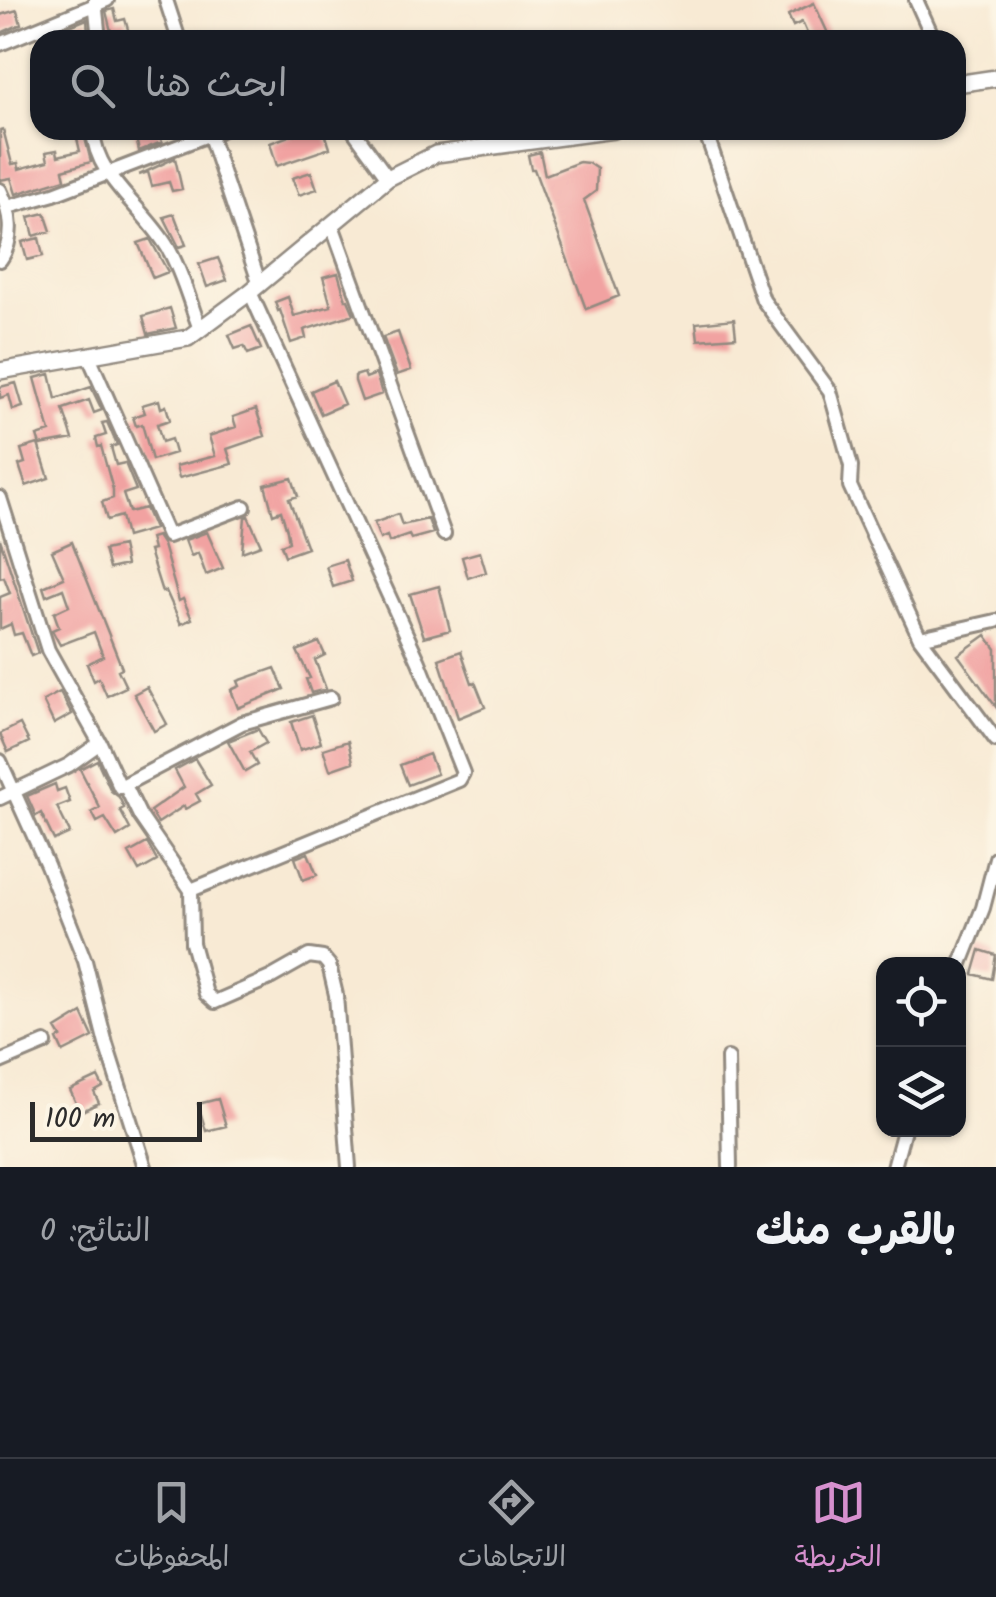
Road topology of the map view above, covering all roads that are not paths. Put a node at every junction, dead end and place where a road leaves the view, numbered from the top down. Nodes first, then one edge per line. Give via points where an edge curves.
1 (166, 0) edge
2 (916, 0) edge
3 (99, 1) edge
4 (32, 30) edge
5 (98, 30) edge
6 (176, 30) edge
7 (930, 30) edge
8 (30, 31) edge
9 (0, 44) edge
10 (996, 78) edge
11 (966, 82) edge
12 (96, 140) edge
13 (191, 140) edge
14 (214, 140) edge
15 (360, 140) edge
16 (540, 140) edge
17 (708, 140) edge
18 (107, 175) junction
19 (388, 178) junction
20 (0, 190) edge
21 (8, 206) junction
22 (332, 225) junction
23 (0, 260) edge
24 (255, 288) junction
25 (200, 329) junction
26 (89, 357) junction
27 (0, 371) edge
28 (0, 498) edge
29 (244, 507) dead end
30 (444, 534) dead end
31 (996, 621) edge
32 (920, 638) junction
33 (331, 698) dead end
34 (996, 740) edge
35 (100, 743) junction
36 (0, 760) edge
37 (125, 785) junction
38 (14, 791) junction
39 (0, 798) edge
40 (996, 858) edge
41 (191, 890) junction
42 (964, 957) edge
43 (45, 1044) dead end
44 (728, 1058) dead end
45 (0, 1062) edge
46 (902, 1137) edge
47 (145, 1167) edge
48 (350, 1167) edge
49 (730, 1167) edge
50 (894, 1167) edge

1 - 6 street
2 - 7 street
3 - 4 street
3 - 5 street
8 - 9 street
10 - 11 street
12 - 18 street
13 - 18 street
14 - 24 street
15 - 19 street
16 - 19 street via 436,154
17 - 32 street via 764,300 830,391 851,466 850,486
18 - 21 street
18 - 25 street via 170,251
19 - 22 street
20 - 21 street
21 - 23 street
22 - 24 street
22 - 30 street
24 - 25 street
24 - 41 street via 464,773
25 - 26 street via 188,338
26 - 27 street
26 - 29 street via 168,536
28 - 35 street via 48,650
31 - 32 street
32 - 34 street
33 - 37 street via 242,723
35 - 37 street via 120,787
35 - 38 street
36 - 38 street
37 - 41 street
38 - 39 street
38 - 47 street via 85,961
40 - 42 street
41 - 48 street via 192,944 206,994 215,1002 309,956 330,964
43 - 45 street
44 - 49 street
46 - 50 street

